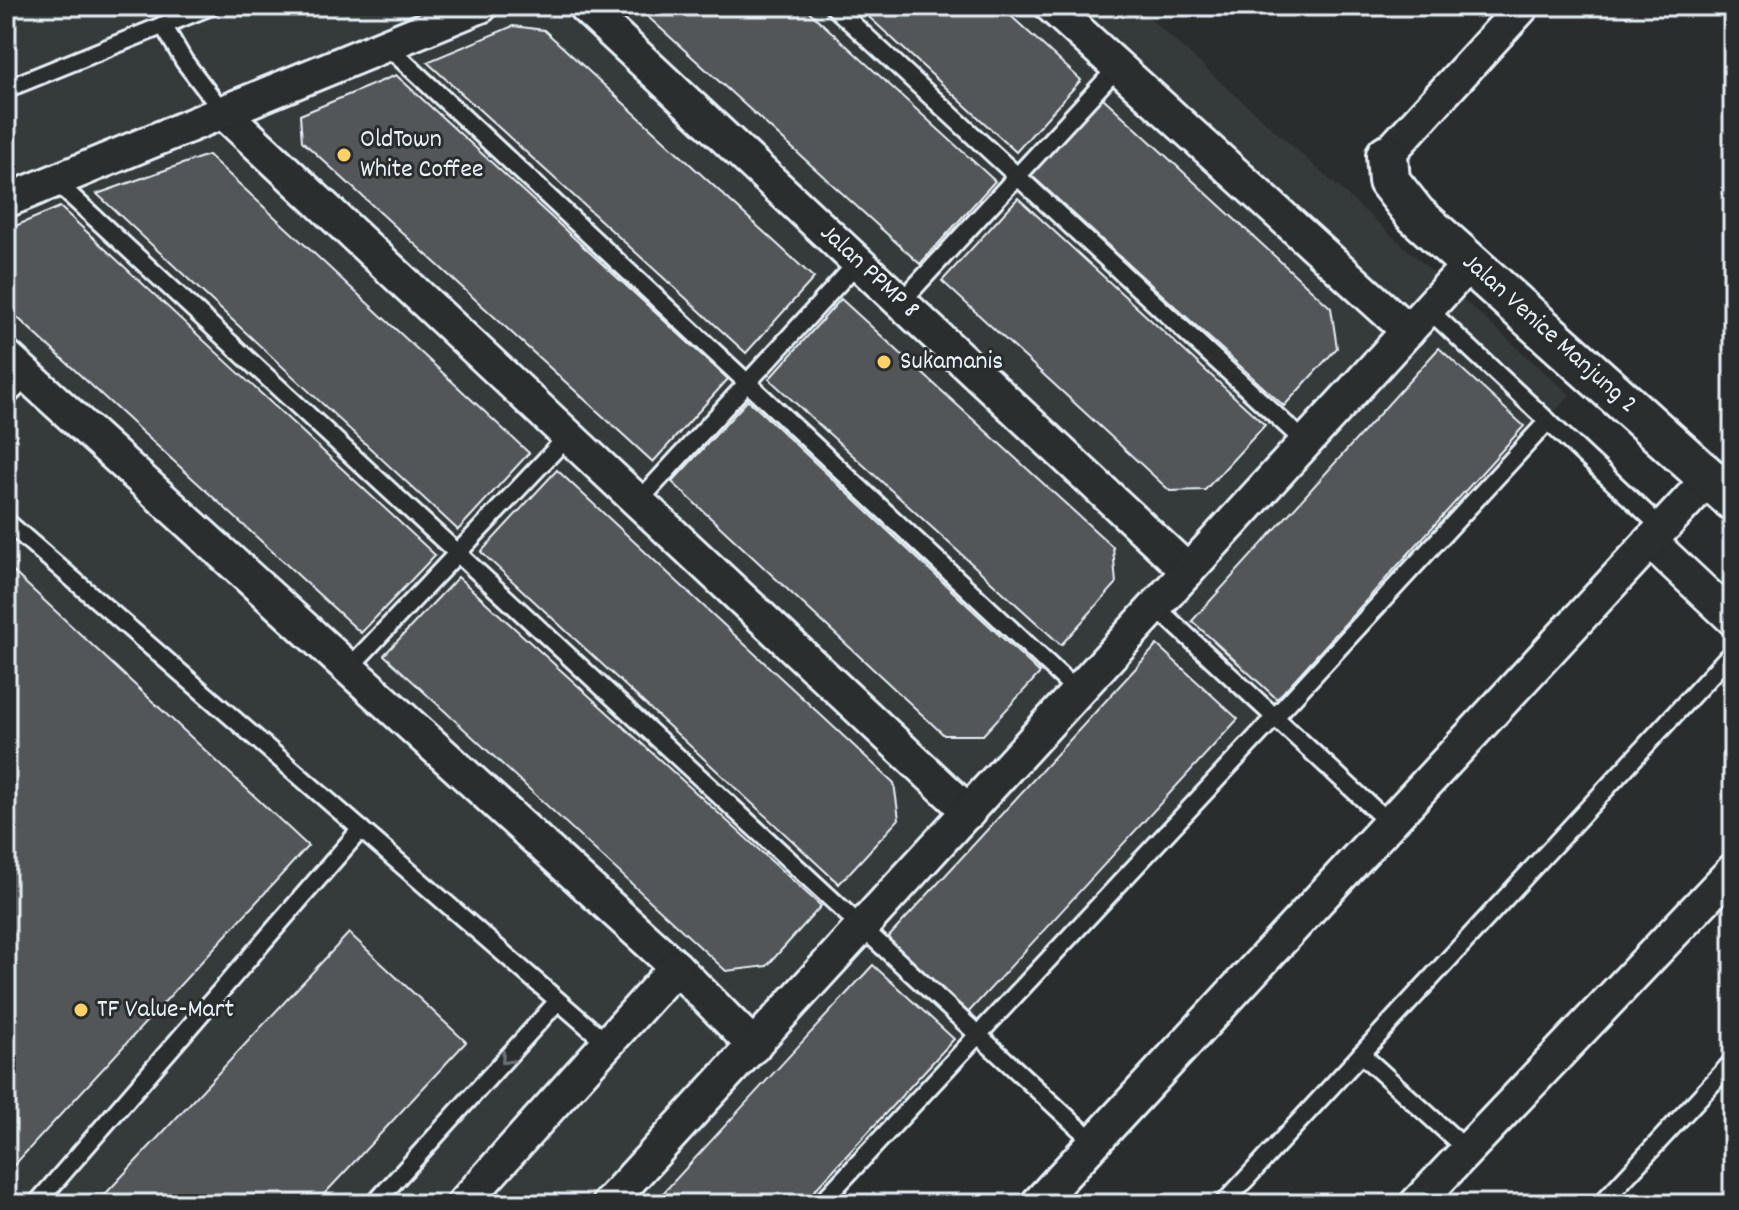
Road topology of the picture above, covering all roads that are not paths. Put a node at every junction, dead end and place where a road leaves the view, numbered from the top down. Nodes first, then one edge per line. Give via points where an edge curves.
1 (211, 6) edge
2 (481, 6) edge
3 (584, 6) edge
4 (833, 6) edge
5 (1051, 6) edge
6 (1523, 6) edge
7 (163, 25) junction
8 (386, 45) junction
9 (1118, 67) junction
10 (6, 89) edge
11 (223, 112) junction
12 (1387, 155) joint
13 (1017, 176) junction
14 (55, 181) junction
15 (6, 201) edge
16 (858, 262) junction
17 (1469, 264) junction
18 (901, 302) junction
19 (1418, 320) junction
20 (13, 377) edge
21 (747, 383) junction
22 (1548, 421) junction
23 (568, 436) junction
24 (1306, 443) junction
25 (1721, 489) edge
26 (638, 502) junction
27 (6, 521) edge
28 (1656, 534) junction
29 (457, 554) junction
30 (1188, 571) junction
31 (1156, 607) junction
32 (1733, 619) edge
33 (1733, 651) edge
34 (348, 669) junction
35 (1078, 692) junction
36 (1275, 717) junction
37 (969, 812) junction
38 (1389, 823) junction
39 (361, 829) junction
40 (1733, 870) edge
41 (861, 929) junction
42 (676, 967) junction
43 (558, 1001) junction
44 (978, 1036) junction
45 (608, 1044) junction
46 (754, 1046) junction
47 (1361, 1054) junction
48 (1733, 1061) edge
49 (1094, 1142) junction
50 (1467, 1150) junction
51 (36, 1204) edge
52 (374, 1204) edge
53 (463, 1204) edge
54 (608, 1204) edge
55 (820, 1204) edge
56 (1037, 1204) edge
57 (1223, 1204) edge
58 (1416, 1204) edge
59 (1601, 1204) edge

1 - 7 lane
2 - 8 street
3 - 16 street, Jalan PPMP 8
4 - 13 lane
5 - 9 street
6 - 12 street
7 - 10 lane
7 - 11 lane
8 - 11 street
8 - 21 lane
9 - 13 lane
9 - 19 street
11 - 14 street
11 - 23 street
12 - 17 street, Jalan Venice Manjung 2 via 1389,181 1415,214
13 - 18 lane
13 - 24 lane
14 - 15 street
14 - 29 lane
16 - 18 street, Jalan PPMP 8
16 - 21 lane
17 - 19 street
17 - 25 street, Jalan Venice Manjung 2
18 - 30 street, Jalan PPMP 8
19 - 22 lane
19 - 24 street
20 - 34 street
21 - 26 lane
21 - 35 lane
22 - 28 lane
22 - 36 lane
23 - 26 street
23 - 29 lane
24 - 30 street
25 - 28 street
26 - 37 street
27 - 39 lane
28 - 32 street
28 - 38 street
29 - 34 lane
29 - 41 lane
30 - 31 street
31 - 35 street
31 - 36 lane
33 - 47 lane
34 - 42 street
35 - 37 street
36 - 38 lane
36 - 44 lane
37 - 41 street
38 - 49 street
39 - 43 lane
39 - 51 lane
40 - 50 street
41 - 44 lane
41 - 46 street
42 - 45 street
42 - 46 street
43 - 45 lane
43 -> 52 lane
44 - 49 lane
44 - 55 lane
45 - 53 street
46 - 54 street
47 - 50 lane
47 - 57 lane
48 - 59 lane
49 - 56 street
50 - 58 street

